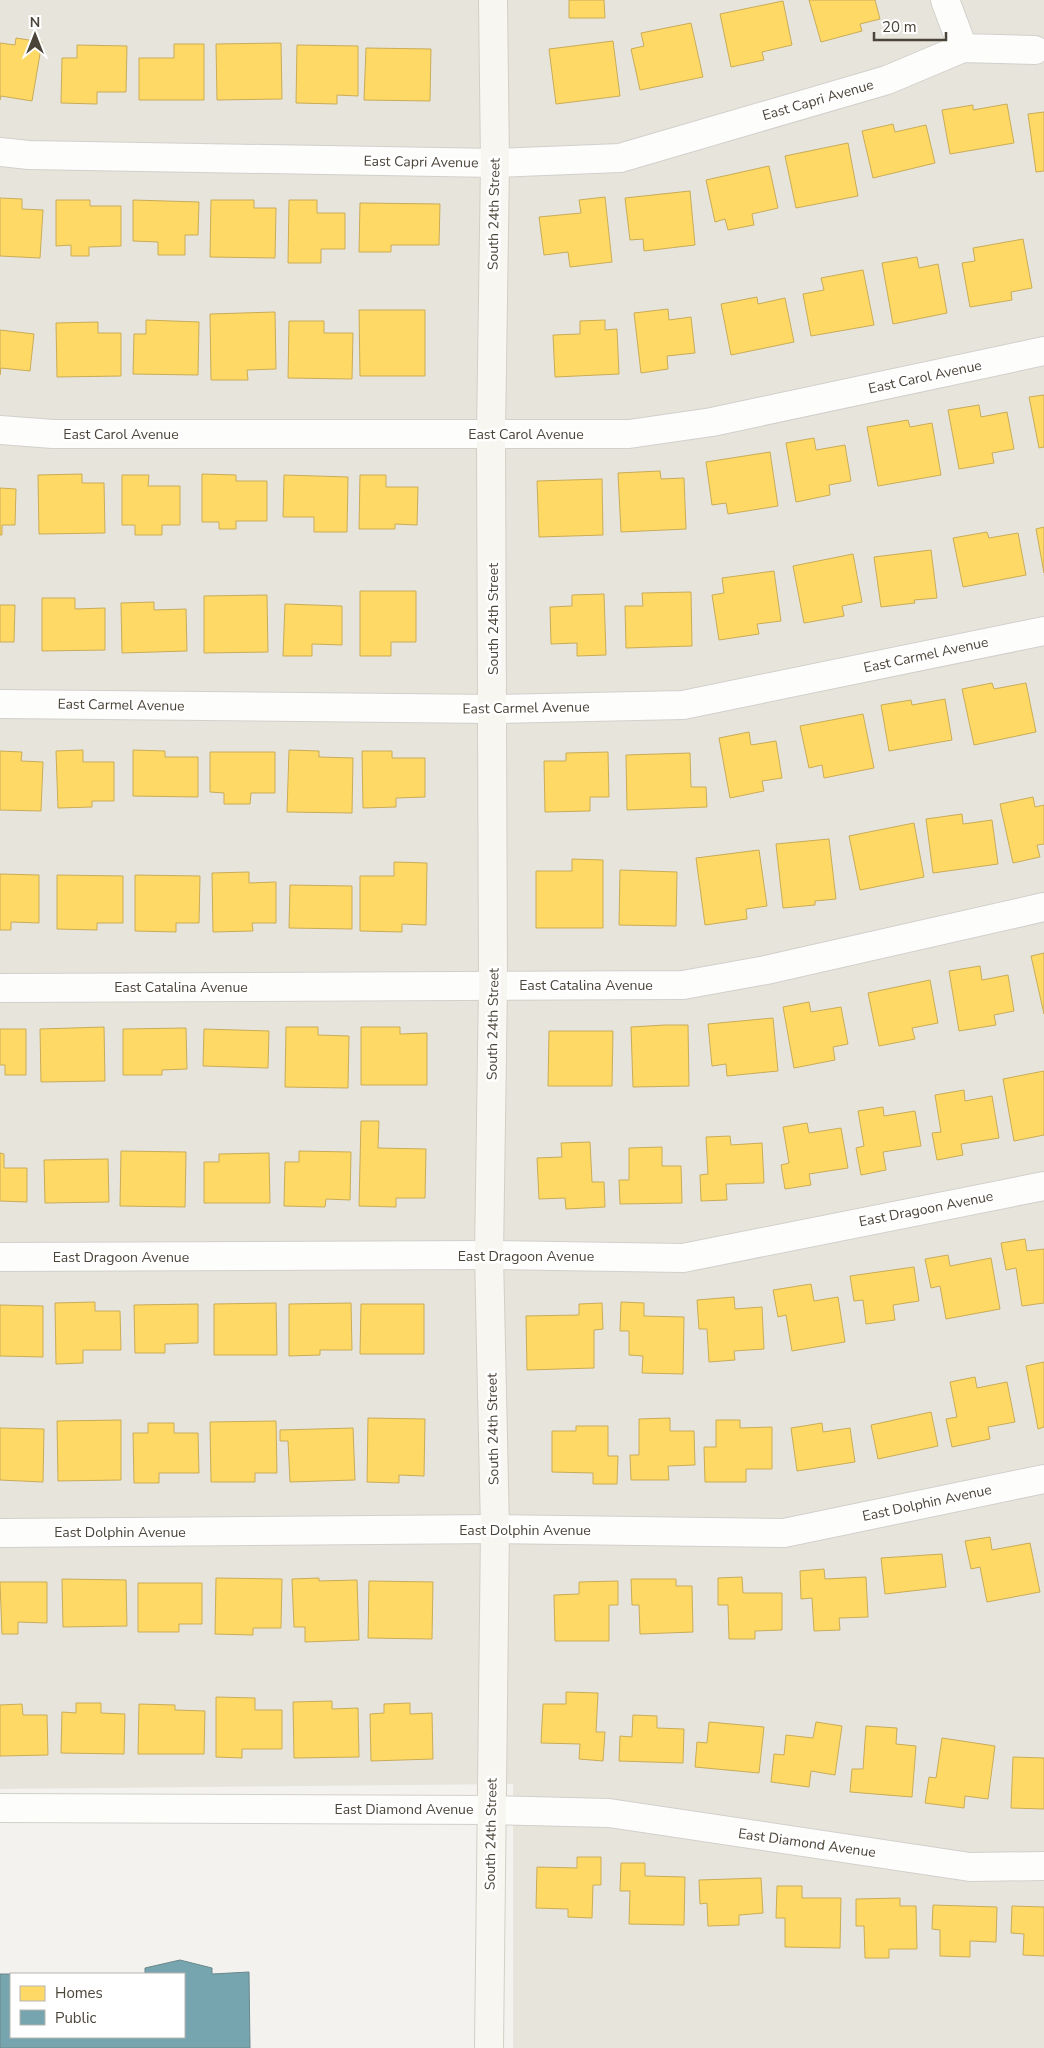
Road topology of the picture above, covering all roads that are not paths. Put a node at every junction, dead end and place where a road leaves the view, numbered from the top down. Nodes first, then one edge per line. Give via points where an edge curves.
1 (493, 0) edge
2 (945, 0) edge
3 (963, 48) junction
4 (1035, 50) dead end
5 (0, 152) edge
6 (495, 163) junction
7 (1044, 351) edge
8 (0, 430) edge
9 (491, 434) junction
10 (1044, 631) edge
11 (0, 704) edge
12 (493, 709) junction
13 (1044, 908) edge
14 (493, 986) junction
15 (0, 988) edge
16 (1044, 1186) edge
17 (489, 1255) junction
18 (0, 1257) edge
19 (1044, 1479) edge
20 (495, 1529) junction
21 (0, 1532) edge
22 (0, 1808) edge
23 (491, 1810) junction
24 (1044, 1866) edge
25 (489, 2048) edge

1 - 6 street, South 24th Street
2 - 3 street
3 - 4 street, East Capri Avenue
3 - 6 street, East Capri Avenue via 887,80 620,158
5 - 6 street, East Capri Avenue via 29,156
6 - 9 street, South 24th Street
7 - 9 street, East Carol Avenue via 722,420 629,434
8 - 9 street, East Carol Avenue via 53,434
9 - 12 street, South 24th Street
10 - 12 street, East Carmel Avenue via 683,706
11 - 12 street, East Carmel Avenue
12 - 14 street, South 24th Street
13 - 14 street, East Catalina Avenue via 766,970 683,984
14 - 15 street, East Catalina Avenue
14 - 17 street, South 24th Street
16 - 17 street, East Dragoon Avenue via 683,1258
17 - 18 street, East Dragoon Avenue
17 - 20 street, South 24th Street
19 - 20 street, East Dolphin Avenue via 784,1532
20 - 21 street, East Dolphin Avenue
20 - 23 street, South 24th Street
22 - 23 street, East Diamond Avenue
23 - 24 street, East Diamond Avenue via 609,1813 970,1867
23 - 25 street, South 24th Street

